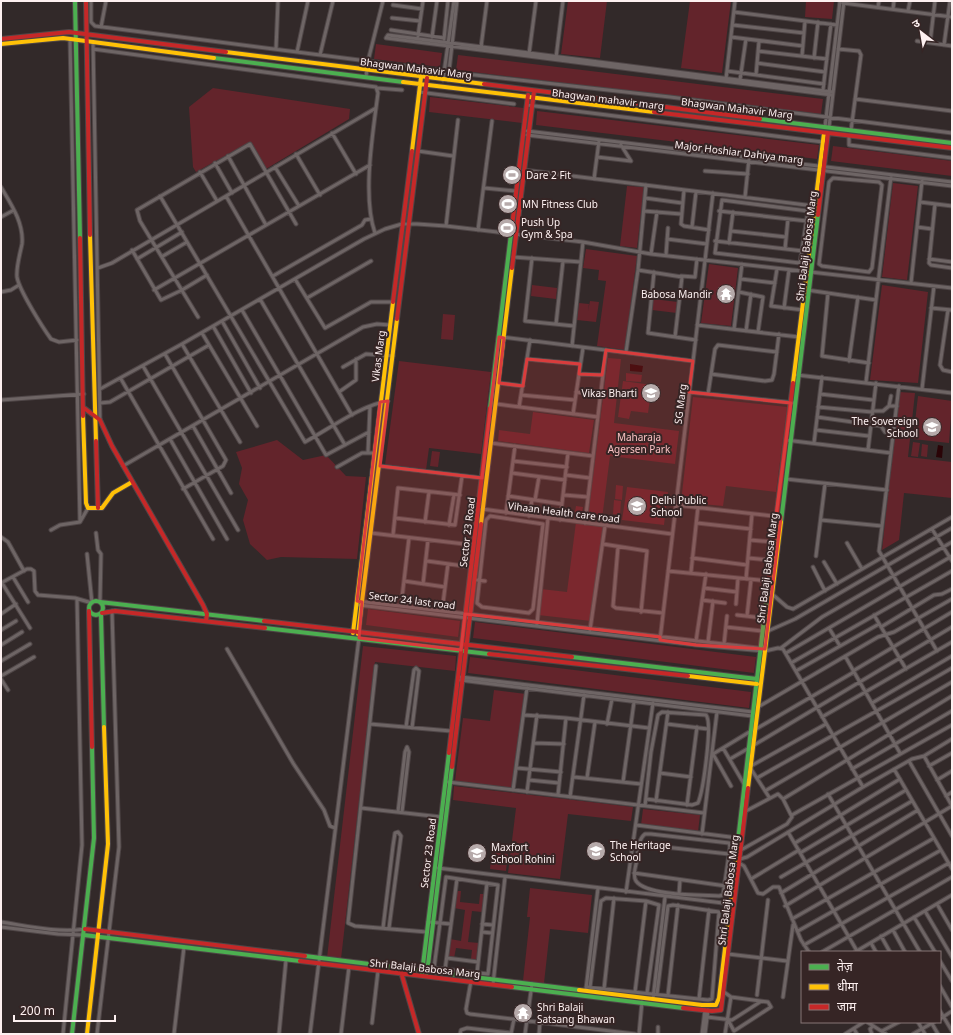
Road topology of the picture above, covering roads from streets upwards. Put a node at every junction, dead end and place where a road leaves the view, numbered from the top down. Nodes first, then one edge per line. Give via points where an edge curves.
1 (75, 1) edge
2 (86, 1) edge
3 (91, 1) edge
4 (106, 1) edge
5 (278, 1) edge
6 (308, 1) edge
7 (332, 1) edge
8 (383, 1) edge
9 (423, 1) edge
10 (437, 1) edge
11 (453, 1) edge
12 (487, 1) edge
13 (536, 1) edge
14 (563, 1) edge
15 (735, 1) edge
16 (864, 1) edge
17 (879, 1) edge
18 (894, 1) edge
19 (910, 1) edge
20 (935, 1) edge
21 (950, 1) edge
22 (842, 2) edge
23 (393, 5) dead end
24 (864, 6) junction
25 (878, 7) junction
26 (422, 9) junction
27 (893, 9) junction
28 (908, 11) junction
29 (734, 12) junction
30 (933, 15) junction
31 (948, 16) junction
32 (952, 16) edge
33 (392, 18) dead end
34 (420, 21) junction
35 (805, 21) junction
36 (818, 22) junction
37 (732, 24) junction
38 (831, 24) junction
39 (837, 25) junction
40 (101, 27) junction
41 (391, 30) dead end
42 (75, 33) junction
43 (804, 33) junction
44 (419, 34) junction
45 (86, 35) junction
46 (432, 36) junction
47 (731, 37) junction
48 (1, 38) edge
49 (444, 38) junction
50 (70, 39) junction
51 (746, 39) junction
52 (76, 40) junction
53 (418, 40) junction
54 (431, 41) junction
55 (759, 41) junction
56 (837, 41) junction
57 (86, 42) junction
58 (93, 42) junction
59 (917, 42) dead end
60 (444, 43) junction
61 (930, 43) junction
62 (1, 44) edge
63 (450, 45) junction
64 (944, 45) junction
65 (803, 46) junction
66 (952, 46) edge
67 (480, 48) junction
68 (93, 49) junction
69 (276, 49) junction
70 (838, 49) junction
71 (758, 51) junction
72 (297, 52) junction
73 (529, 54) junction
74 (320, 55) junction
75 (802, 56) junction
76 (814, 58) junction
77 (556, 59) junction
78 (827, 59) junction
79 (368, 61) junction
80 (757, 63) junction
81 (367, 70) junction
82 (447, 71) junction
83 (727, 71) junction
84 (825, 72) junction
85 (741, 73) junction
86 (756, 75) junction
87 (366, 77) junction
88 (421, 77) junction
89 (427, 78) junction
90 (384, 80) junction
91 (446, 80) junction
92 (726, 80) junction
93 (740, 80) junction
94 (420, 84) junction
95 (824, 84) junction
96 (426, 85) junction
97 (377, 88) junction
98 (383, 88) junction
99 (402, 90) dead end
100 (528, 90) junction
101 (823, 90) junction
102 (534, 91) junction
103 (419, 92) junction
104 (425, 92) junction
105 (831, 93) junction
106 (528, 97) junction
107 (533, 98) junction
108 (855, 99) junction
109 (514, 104) dead end
110 (527, 105) junction
111 (532, 106) junction
112 (376, 108) junction
113 (952, 111) edge
114 (723, 114) junction
115 (828, 117) junction
116 (458, 120) dead end
117 (853, 120) junction
118 (492, 121) dead end
119 (723, 121) junction
120 (827, 127) junction
121 (851, 130) junction
122 (523, 132) junction
123 (529, 133) junction
124 (826, 133) junction
125 (952, 133) edge
126 (332, 134) junction
127 (850, 136) junction
128 (599, 141) junction
129 (823, 142) junction
130 (952, 143) edge
131 (621, 145) junction
132 (952, 148) edge
133 (418, 151) junction
134 (296, 154) junction
135 (228, 156) junction
136 (453, 156) junction
137 (597, 157) junction
138 (952, 158) edge
139 (749, 159) junction
140 (214, 164) junction
141 (370, 165) junction
142 (275, 167) junction
143 (822, 168) junction
144 (524, 170) junction
145 (706, 170) dead end
146 (200, 172) junction
147 (266, 172) junction
148 (356, 174) junction
149 (748, 174) junction
150 (891, 177) junction
151 (594, 179) junction
152 (922, 180) junction
153 (952, 182) edge
154 (244, 185) junction
155 (646, 185) junction
156 (952, 186) edge
157 (1, 187) edge
158 (484, 188) junction
159 (684, 190) junction
160 (516, 191) junction
161 (696, 192) junction
162 (232, 193) junction
163 (713, 193) junction
164 (320, 195) junction
165 (160, 196) junction
166 (226, 196) junction
167 (743, 197) junction
168 (645, 198) junction
169 (217, 201) junction
170 (741, 202) junction
171 (920, 202) junction
172 (682, 203) junction
173 (935, 204) junction
174 (299, 206) junction
175 (814, 206) junction
176 (952, 206) edge
177 (14, 210) junction
178 (644, 211) junction
179 (719, 211) junction
180 (879, 211) junction
181 (289, 212) junction
182 (656, 212) junction
183 (733, 212) junction
184 (887, 212) junction
185 (681, 214) junction
186 (816, 214) junction
187 (1, 217) edge
188 (371, 219) junction
189 (788, 219) junction
190 (807, 221) junction
191 (177, 224) junction
192 (296, 224) dead end
193 (402, 224) junction
194 (409, 224) junction
195 (266, 225) junction
196 (446, 226) junction
197 (692, 227) junction
198 (917, 227) junction
199 (668, 228) dead end
200 (932, 229) junction
201 (478, 230) junction
202 (709, 230) junction
203 (731, 231) junction
204 (182, 232) junction
205 (375, 233) junction
206 (511, 234) junction
207 (250, 235) junction
208 (516, 235) junction
209 (786, 237) junction
210 (152, 238) junction
211 (667, 238) junction
212 (813, 238) junction
213 (822, 239) junction
214 (716, 241) junction
215 (187, 242) junction
216 (583, 242) junction
217 (729, 243) junction
218 (707, 244) junction
219 (157, 247) junction
220 (785, 249) junction
221 (132, 250) junction
222 (639, 252) junction
223 (803, 252) junction
224 (651, 254) junction
225 (666, 255) junction
226 (163, 256) junction
227 (513, 257) junction
228 (532, 258) junction
229 (137, 259) junction
230 (697, 259) junction
231 (929, 259) junction
232 (705, 260) junction
233 (371, 261) dead end
234 (563, 261) junction
235 (581, 262) junction
236 (952, 262) edge
237 (200, 263) junction
238 (742, 264) junction
239 (98, 268) junction
240 (952, 268) edge
241 (777, 269) junction
242 (638, 270) junction
243 (789, 270) junction
244 (654, 272) junction
245 (809, 272) junction
246 (207, 275) junction
247 (273, 276) junction
248 (681, 276) junction
249 (176, 278) junction
250 (741, 278) junction
251 (296, 279) junction
252 (879, 279) junction
253 (775, 283) junction
254 (911, 283) junction
255 (19, 285) junction
256 (934, 286) junction
257 (280, 288) junction
258 (952, 288) edge
259 (154, 290) junction
260 (182, 290) junction
261 (807, 290) junction
262 (1, 292) edge
263 (739, 292) junction
264 (828, 293) junction
265 (751, 294) junction
266 (858, 297) junction
267 (306, 298) junction
268 (260, 299) junction
269 (876, 300) junction
270 (393, 302) junction
271 (82, 307) junction
272 (92, 307) junction
273 (784, 308) junction
274 (931, 308) junction
275 (242, 310) junction
276 (803, 310) junction
277 (950, 310) edge
278 (231, 316) junction
279 (198, 317) dead end
280 (222, 321) junction
281 (556, 324) junction
282 (697, 325) junction
283 (213, 326) junction
284 (390, 326) junction
285 (574, 326) junction
286 (734, 329) junction
287 (746, 331) junction
288 (758, 332) junction
289 (202, 333) junction
290 (778, 334) junction
291 (499, 337) junction
292 (675, 337) junction
293 (799, 337) junction
294 (504, 338) junction
295 (83, 339) junction
296 (77, 340) junction
297 (530, 340) junction
298 (696, 340) junction
299 (182, 344) junction
300 (209, 345) junction
301 (572, 346) junction
302 (583, 348) junction
303 (606, 350) junction
304 (626, 352) junction
305 (777, 352) junction
306 (165, 354) junction
307 (318, 354) junction
308 (190, 356) junction
309 (386, 356) junction
310 (393, 356) junction
311 (356, 359) junction
312 (527, 359) junction
313 (849, 360) junction
314 (693, 361) junction
315 (869, 363) junction
316 (580, 364) junction
317 (299, 365) junction
318 (143, 366) junction
319 (172, 366) junction
320 (343, 367) dead end
321 (952, 372) edge
322 (579, 374) junction
323 (711, 374) junction
324 (602, 375) junction
325 (794, 375) junction
326 (799, 375) junction
327 (281, 376) junction
328 (822, 377) junction
329 (121, 379) junction
330 (150, 379) junction
331 (271, 381) junction
332 (866, 382) junction
333 (499, 383) junction
334 (876, 383) junction
335 (523, 386) junction
336 (899, 386) junction
337 (260, 388) junction
338 (100, 389) junction
339 (922, 389) junction
340 (128, 392) junction
341 (339, 392) junction
342 (576, 392) junction
343 (690, 392) junction
344 (251, 393) junction
345 (952, 393) edge
346 (84, 394) junction
347 (708, 394) junction
348 (820, 394) junction
349 (78, 395) junction
350 (521, 395) junction
351 (600, 395) junction
352 (891, 396) dead end
353 (240, 399) junction
354 (1, 400) edge
355 (575, 400) junction
356 (873, 400) junction
357 (388, 401) junction
358 (380, 402) junction
359 (100, 403) junction
360 (793, 403) junction
361 (497, 404) junction
362 (889, 406) junction
363 (897, 406) junction
364 (370, 407) junction
365 (519, 407) junction
366 (818, 407) junction
367 (84, 408) junction
368 (221, 410) junction
369 (872, 412) junction
370 (573, 414) junction
371 (352, 415) junction
372 (96, 416) junction
373 (598, 417) junction
374 (817, 417) junction
375 (100, 420) junction
376 (203, 420) junction
377 (871, 424) junction
378 (193, 426) junction
379 (257, 426) dead end
380 (334, 426) junction
381 (816, 430) junction
382 (369, 432) junction
383 (182, 433) junction
384 (893, 433) junction
385 (316, 436) junction
386 (869, 436) junction
387 (170, 439) junction
388 (788, 440) junction
389 (240, 442) dead end
390 (491, 443) junction
391 (814, 443) junction
392 (159, 445) junction
393 (345, 445) junction
394 (515, 446) junction
395 (868, 450) junction
396 (368, 452) junction
397 (374, 453) junction
398 (568, 453) junction
399 (891, 453) junction
400 (593, 456) junction
401 (513, 461) junction
402 (123, 466) junction
403 (380, 466) junction
404 (338, 467) dead end
405 (567, 467) junction
406 (218, 470) junction
407 (512, 474) junction
408 (566, 475) junction
409 (206, 476) junction
410 (462, 476) junction
411 (539, 477) junction
412 (482, 478) junction
413 (590, 478) junction
414 (786, 479) junction
415 (565, 480) junction
416 (132, 482) junction
417 (195, 482) junction
418 (825, 484) junction
419 (183, 489) junction
420 (886, 490) junction
421 (429, 492) junction
422 (231, 493) dead end
423 (454, 495) junction
424 (564, 495) junction
425 (460, 496) junction
426 (508, 496) junction
427 (588, 497) junction
428 (534, 500) junction
429 (562, 504) junction
430 (676, 505) junction
431 (698, 507) junction
432 (88, 508) junction
433 (98, 508) junction
434 (478, 509) junction
435 (483, 509) junction
436 (506, 513) junction
437 (752, 514) junction
438 (529, 516) junction
439 (779, 517) junction
440 (952, 517) edge
441 (395, 518) junction
442 (548, 518) junction
443 (560, 520) junction
444 (821, 520) junction
445 (80, 522) junction
446 (425, 522) junction
447 (585, 523) junction
448 (697, 523) junction
449 (449, 525) junction
450 (605, 526) junction
451 (882, 526) junction
452 (932, 528) junction
453 (952, 528) edge
454 (751, 529) junction
455 (51, 530) dead end
456 (238, 530) dead end
457 (96, 533) dead end
458 (371, 533) junction
459 (672, 534) junction
460 (393, 535) junction
461 (1, 537) edge
462 (937, 537) junction
463 (213, 538) dead end
464 (409, 538) junction
465 (227, 539) dead end
466 (428, 540) junction
467 (750, 540) junction
468 (773, 542) junction
469 (952, 542) edge
470 (847, 543) dead end
471 (603, 544) junction
472 (473, 546) junction
473 (618, 547) junction
474 (943, 547) junction
475 (87, 554) dead end
476 (816, 556) dead end
477 (692, 558) junction
478 (748, 558) junction
479 (881, 558) junction
480 (951, 558) edge
481 (771, 560) junction
482 (426, 561) junction
483 (824, 562) dead end
484 (448, 564) junction
485 (747, 565) junction
486 (886, 566) junction
487 (471, 567) junction
488 (813, 567) dead end
489 (862, 569) junction
490 (24, 570) junction
491 (668, 570) junction
492 (952, 570) edge
493 (691, 572) junction
494 (706, 574) junction
495 (892, 576) junction
496 (13, 577) junction
497 (738, 578) junction
498 (746, 579) junction
499 (476, 580) junction
500 (751, 580) junction
501 (404, 581) junction
502 (485, 581) dead end
503 (768, 581) junction
504 (2, 583) edge
505 (423, 584) junction
506 (837, 584) junction
507 (445, 586) junction
508 (898, 587) junction
509 (704, 588) junction
510 (952, 589) edge
511 (825, 591) junction
512 (737, 592) junction
513 (772, 594) junction
514 (905, 597) junction
515 (952, 598) edge
516 (77, 599) junction
517 (702, 600) junction
518 (713, 601) junction
519 (28, 602) dead end
520 (100, 602) junction
521 (92, 603) junction
522 (112, 603) junction
523 (360, 603) junction
524 (725, 603) dead end
525 (16, 604) junction
526 (736, 604) dead end
527 (401, 606) junction
528 (911, 608) junction
529 (89, 611) junction
530 (112, 611) junction
531 (442, 611) junction
532 (641, 612) junction
533 (952, 612) edge
534 (662, 613) junction
535 (1, 614) edge
536 (101, 614) junction
537 (207, 614) junction
538 (737, 615) dead end
539 (874, 615) junction
540 (465, 616) junction
541 (470, 616) junction
542 (727, 616) dead end
543 (747, 616) junction
544 (764, 618) junction
545 (918, 619) junction
546 (16, 621) dead end
547 (206, 621) junction
548 (537, 624) junction
549 (880, 625) junction
550 (726, 627) junction
551 (952, 627) edge
552 (30, 628) dead end
553 (829, 628) junction
554 (924, 629) junction
555 (1, 630) edge
556 (590, 630) junction
557 (768, 631) junction
558 (22, 632) dead end
559 (356, 632) junction
560 (762, 632) junction
561 (885, 634) junction
562 (356, 638) junction
563 (835, 638) junction
564 (660, 639) junction
565 (931, 640) junction
566 (696, 641) junction
567 (708, 642) junction
568 (952, 642) edge
569 (1, 644) edge
570 (30, 644) dead end
571 (461, 644) junction
572 (724, 644) junction
573 (467, 645) junction
574 (840, 646) junction
575 (893, 647) junction
576 (781, 648) junction
577 (227, 649) dead end
578 (461, 650) junction
579 (759, 650) junction
580 (766, 650) junction
581 (466, 651) junction
582 (937, 651) junction
583 (786, 653) junction
584 (845, 656) junction
585 (952, 656) edge
586 (34, 657) dead end
587 (900, 658) junction
588 (1, 661) edge
589 (792, 663) junction
590 (376, 666) dead end
591 (952, 668) edge
592 (906, 669) junction
593 (796, 671) junction
594 (854, 671) junction
595 (1, 677) edge
596 (457, 678) junction
597 (463, 679) junction
598 (756, 682) junction
599 (761, 682) junction
600 (802, 682) junction
601 (860, 682) junction
602 (952, 682) edge
603 (527, 688) junction
604 (8, 690) dead end
605 (865, 692) junction
606 (584, 695) junction
607 (952, 696) edge
608 (811, 698) junction
609 (612, 699) junction
610 (634, 702) junction
611 (653, 702) junction
612 (872, 703) junction
613 (758, 707) junction
614 (817, 708) junction
615 (952, 711) edge
616 (668, 712) junction
617 (717, 712) junction
618 (876, 712) junction
619 (752, 714) junction
620 (524, 715) junction
621 (537, 716) junction
622 (822, 717) junction
623 (566, 718) junction
624 (580, 720) junction
625 (595, 722) junction
626 (370, 724) junction
627 (607, 724) junction
628 (667, 724) junction
629 (826, 724) junction
630 (882, 724) junction
631 (952, 725) edge
632 (631, 726) junction
633 (406, 727) junction
634 (697, 727) junction
635 (412, 728) junction
636 (649, 728) junction
637 (708, 728) junction
638 (756, 729) junction
639 (451, 731) junction
640 (751, 731) junction
641 (832, 734) junction
642 (888, 734) junction
643 (952, 740) edge
644 (534, 743) junction
645 (564, 744) junction
646 (754, 745) junction
647 (894, 745) junction
648 (723, 748) junction
649 (749, 748) junction
650 (840, 749) junction
651 (713, 753) junction
652 (900, 753) junction
653 (952, 753) edge
654 (924, 756) junction
655 (730, 759) junction
656 (848, 761) junction
657 (909, 761) junction
658 (929, 766) junction
659 (517, 768) junction
660 (751, 768) junction
661 (530, 769) junction
662 (852, 769) junction
663 (894, 769) junction
664 (952, 771) edge
665 (561, 772) junction
666 (660, 773) junction
667 (574, 777) junction
668 (691, 777) junction
669 (857, 777) junction
670 (587, 778) junction
671 (757, 778) junction
672 (900, 779) junction
673 (529, 780) junction
674 (937, 780) junction
675 (445, 782) junction
676 (450, 782) junction
677 (623, 782) junction
678 (559, 783) junction
679 (642, 784) junction
680 (745, 785) junction
681 (731, 786) dead end
682 (863, 787) junction
683 (513, 790) junction
684 (906, 790) junction
685 (765, 791) junction
686 (527, 792) junction
687 (952, 792) edge
688 (828, 794) junction
689 (558, 795) junction
690 (946, 796) junction
691 (570, 797) junction
692 (769, 797) junction
693 (646, 799) junction
694 (783, 799) junction
695 (656, 801) junction
696 (912, 801) junction
697 (687, 804) junction
698 (638, 805) junction
699 (834, 805) junction
700 (645, 806) junction
701 (952, 806) edge
702 (361, 808) junction
703 (918, 810) junction
704 (746, 811) junction
705 (398, 812) junction
706 (402, 812) junction
707 (704, 813) junction
708 (939, 813) junction
709 (792, 815) junction
710 (840, 815) junction
711 (441, 817) junction
712 (924, 821) junction
713 (636, 826) junction
714 (847, 826) junction
715 (335, 828) junction
716 (788, 832) junction
717 (702, 834) junction
718 (853, 836) junction
719 (952, 836) edge
720 (738, 838) junction
721 (934, 838) junction
722 (795, 843) junction
723 (633, 844) junction
724 (639, 844) junction
725 (393, 846) junction
726 (399, 846) junction
727 (858, 846) junction
728 (741, 850) junction
729 (941, 850) junction
730 (799, 851) junction
731 (729, 854) junction
732 (865, 857) junction
733 (740, 861) junction
734 (806, 862) junction
735 (949, 863) junction
736 (434, 868) junction
737 (440, 869) junction
738 (952, 869) edge
739 (874, 872) junction
740 (634, 873) junction
741 (812, 873) junction
742 (506, 877) junction
743 (781, 877) dead end
744 (952, 877) edge
745 (457, 878) junction
746 (751, 879) junction
747 (680, 880) junction
748 (388, 883) junction
749 (487, 883) junction
750 (395, 884) junction
751 (881, 884) junction
752 (819, 885) junction
753 (726, 886) junction
754 (598, 888) junction
755 (626, 892) junction
756 (679, 893) junction
757 (781, 893) junction
758 (664, 896) junction
759 (951, 896) edge
760 (614, 898) junction
761 (679, 898) junction
762 (889, 898) junction
763 (768, 900) dead end
764 (827, 900) junction
765 (646, 901) junction
766 (952, 902) edge
767 (732, 904) junction
768 (937, 904) junction
769 (678, 906) junction
770 (785, 906) junction
771 (709, 910) junction
772 (895, 910) junction
773 (834, 911) junction
774 (925, 911) junction
775 (914, 917) junction
776 (792, 919) junction
777 (1, 922) edge
778 (430, 922) junction
779 (440, 923) junction
780 (452, 924) junction
781 (482, 924) junction
782 (841, 924) junction
783 (903, 924) junction
784 (493, 925) junction
785 (792, 925) dead end
786 (1, 927) edge
787 (383, 928) junction
788 (389, 928) junction
789 (85, 929) junction
790 (73, 930) junction
791 (98, 930) junction
792 (893, 930) junction
793 (952, 930) edge
794 (798, 931) junction
795 (109, 932) junction
796 (427, 932) junction
797 (482, 932) junction
798 (492, 932) junction
799 (499, 932) junction
800 (72, 935) junction
801 (84, 935) junction
802 (98, 936) junction
803 (881, 936) junction
804 (108, 937) junction
805 (848, 937) junction
806 (871, 943) junction
807 (804, 945) junction
808 (184, 947) junction
809 (808, 951) edge
810 (824, 951) edge
811 (856, 951) edge
812 (875, 951) edge
813 (889, 951) edge
814 (904, 951) edge
815 (919, 951) edge
816 (933, 951) edge
817 (728, 954) junction
818 (761, 957) junction
819 (952, 957) edge
820 (447, 958) junction
821 (286, 960) junction
822 (319, 961) junction
823 (478, 962) junction
824 (787, 962) junction
825 (941, 963) edge
826 (349, 967) junction
827 (399, 968) junction
828 (445, 970) junction
829 (378, 972) junction
830 (424, 973) junction
831 (477, 973) junction
832 (401, 974) junction
833 (471, 981) junction
834 (952, 981) edge
835 (494, 982) junction
836 (531, 986) junction
837 (588, 988) junction
838 (941, 988) edge
839 (604, 989) junction
840 (635, 992) junction
841 (724, 992) junction
842 (647, 993) junction
843 (654, 995) junction
844 (668, 995) junction
845 (757, 995) dead end
846 (731, 997) junction
847 (783, 997) dead end
848 (699, 999) junction
849 (642, 1002) junction
850 (761, 1002) junction
851 (952, 1007) edge
852 (707, 1010) junction
853 (952, 1012) edge
854 (708, 1017) junction
855 (942, 1018) edge
856 (514, 1020) junction
857 (728, 1020) junction
858 (526, 1021) junction
859 (540, 1022) junction
860 (863, 1023) edge
861 (868, 1023) edge
862 (897, 1023) edge
863 (919, 1023) edge
864 (931, 1023) edge
865 (932, 1023) edge
866 (372, 1024) dead end
867 (873, 1026) junction
868 (658, 1027) dead end
869 (854, 1029) junction
870 (922, 1029) junction
871 (882, 1031) junction
872 (952, 1031) edge
873 (499, 1033) edge
874 (63, 1034) edge
875 (72, 1034) edge
876 (87, 1034) edge
877 (97, 1034) edge
878 (174, 1034) edge
879 (279, 1034) edge
880 (310, 1034) edge
881 (341, 1034) edge
882 (419, 1034) edge
883 (460, 1034) edge
884 (511, 1034) edge
885 (525, 1034) edge
886 (539, 1034) edge
887 (637, 1034) edge
888 (658, 1034) edge
889 (702, 1034) edge
890 (706, 1034) edge
891 (725, 1034) edge
892 (845, 1034) edge
893 (857, 1034) edge
894 (872, 1034) edge
895 (886, 1034) edge
896 (913, 1034) edge
897 (924, 1034) edge
898 (938, 1034) edge

1 - 42 street
2 - 45 street
3 - 40 street via 91,22
4 - 40 street
5 - 69 street
6 - 72 street
7 - 74 street
8 - 79 street
9 - 26 street
10 - 46 street
11 - 49 street
11 - 63 street
12 - 67 street
13 - 73 street
14 - 77 street
15 - 29 street
16 - 24 street
17 - 25 street
18 - 27 street
19 - 28 street
20 - 30 street
21 - 31 street
22 - 24 street
22 - 39 street
22 - 56 street
23 - 26 street
24 - 25 street
25 - 27 street
26 - 34 street
27 - 28 street
28 - 30 street
29 - 35 street
29 - 37 street
30 - 31 street
30 - 61 street
31 - 32 street
31 - 64 street
33 - 34 street
34 - 44 street
35 - 36 street
35 - 43 street
36 - 38 street
36 - 76 street
37 - 43 street
37 - 47 street
38 - 39 street
38 - 78 street
39 - 56 street
40 - 69 street
41 - 44 street
42 - 45 street, Bhagwan Mahavir Marg
42 - 48 street, Bhagwan Mahavir Marg
42 - 52 street
43 - 65 street
44 - 46 street
44 - 53 street
45 - 57 street
45 - 81 street, Bhagwan Mahavir Marg
46 - 49 street
46 - 54 street
47 - 51 street
47 - 83 street
49 - 60 street
50 - 52 street, Bhagwan Mahavir Marg
50 - 62 street, Bhagwan Mahavir Marg via 56,38
50 - 296 street
51 - 55 street
51 - 85 street
52 - 57 street, Bhagwan Mahavir Marg
52 - 271 street
53 - 54 street
53 - 63 street via 388,35 386,38
54 - 60 street
55 - 65 street
55 - 71 street
56 - 70 street
56 - 105 street
57 - 58 street, Bhagwan Mahavir Marg
57 - 272 street
58 - 68 street
58 - 87 street, Bhagwan Mahavir Marg
59 - 61 street
60 - 63 street
61 - 64 street
63 - 67 street
63 - 77 street
63 - 82 street
64 - 66 street
65 - 75 street
67 - 73 street
68 - 97 street via 371,85
68 - 239 street
69 - 72 street
70 - 105 street
70 - 108 street via 861,52
71 - 75 street
71 - 80 street
72 - 74 street
73 - 77 street
74 - 79 street
75 - 76 street
76 - 78 street
77 - 92 street
78 - 84 street
79 - 81 street
79 - 82 street
80 - 84 street
80 - 86 street
81 - 87 street
81 - 88 street, Bhagwan Mahavir Marg
82 - 91 street
82 - 115 street
83 - 85 street
83 - 92 street
84 - 95 street
85 - 86 street
85 - 93 street
86 - 95 street
87 - 90 street, Bhagwan Mahavir Marg
88 - 89 street, Bhagwan Mahavir Marg
88 - 94 street, Vikas Marg
89 - 91 street, Bhagwan Mahavir Marg
89 - 96 street, Vikas Marg
90 - 94 street, Bhagwan Mahavir Marg
90 - 98 street
91 - 100 street, Bhagwan Mahavir Marg
92 - 93 street
92 - 105 street
93 - 101 street
94 - 96 street, Bhagwan mahavir marg
94 - 103 street, Vikas Marg
95 - 101 street
96 - 104 street, Vikas Marg
96 - 106 street, Bhagwan mahavir marg
97 - 98 street
97 - 112 street
98 - 99 street
100 - 102 street, Bhagwan Mahavir Marg
100 - 106 street, Sector 23 Road
101 - 105 street
102 - 107 street, Sector 23 Road
102 - 114 street, Bhagwan Mahavir Marg
103 - 104 street
103 - 193 street, Vikas Marg
104 - 109 street
104 - 133 street, Vikas Marg
105 - 115 street
106 - 107 street, Bhagwan mahavir marg
106 - 110 street, Sector 23 Road
107 - 111 street, Sector 23 Road
107 - 119 street, Bhagwan mahavir marg
108 - 113 street
108 - 117 street
110 - 111 street
110 - 122 street, Sector 23 Road
111 - 123 street, Sector 23 Road
111 - 129 street
112 - 126 street
112 - 141 street
114 - 119 street
114 - 120 street, Bhagwan Mahavir Marg
115 - 117 street
115 - 120 street
116 - 136 street
117 - 121 street
117 - 125 street
118 - 158 street
119 - 124 street, Bhagwan mahavir marg
120 - 121 street
121 - 130 street
122 - 123 street, Major Hoshiar Dahiya marg
122 - 160 street, Sector 23 Road
123 - 128 street, Major Hoshiar Dahiya marg
123 - 144 street, Sector 23 Road
124 - 127 street, Bhagwan mahavir marg
124 - 129 street, Shri Balaji Babosa Marg
124 - 143 street, Shri Balaji Babosa Marg
126 - 134 street
126 - 148 street
127 - 132 street, Bhagwan mahavir marg
127 - 138 street via 849,145
128 - 131 street, Major Hoshiar Dahiya marg
128 - 137 street
128 - 139 street, Major Hoshiar Dahiya marg
129 - 143 street, Shri Balaji Babosa Marg
131 - 137 street via 631,160
131 - 139 street, Major Hoshiar Dahiya marg
133 - 136 street
133 - 194 street, Vikas Marg
134 - 142 street
134 - 164 street
135 - 140 street
135 - 147 street via 247,145 252,145
135 - 154 street
136 - 196 street
137 - 151 street
139 - 143 street, Major Hoshiar Dahiya marg
139 - 149 street
140 - 146 street
140 - 162 street
141 - 148 street
141 - 188 street
142 - 147 street
142 - 174 street
143 - 150 street, Major Hoshiar Dahiya marg
143 - 175 street, Shri Balaji Babosa Marg
143 - 186 street, Shri Balaji Babosa Marg
144 - 151 street
144 - 208 street, Sector 23 Road
145 - 149 street
146 - 165 street
146 - 169 street
147 - 154 street
147 - 181 street
148 - 164 street
149 - 167 street
150 - 152 street, Major Hoshiar Dahiya marg
150 - 184 street
151 - 155 street
152 - 153 street, Major Hoshiar Dahiya marg
152 - 156 street, Major Hoshiar Dahiya marg
152 - 171 street
154 - 162 street
154 - 195 street
155 - 159 street
155 - 168 street
157 - 177 street
158 - 160 street
158 - 201 street
159 - 161 street
159 - 172 street
160 - 206 street, Sector 23 Road
161 - 163 street
161 - 197 street
162 - 166 street
163 - 167 street
163 - 202 street, SG Marg
164 - 174 street
165 - 191 street
165 - 210 street via 137,210 138,217
166 - 169 street
166 - 207 street
167 - 170 street
167 - 175 street
168 - 172 street
168 - 178 street
169 - 191 street
170 - 179 street via 722,200
170 - 190 street via 808,211
171 - 173 street
171 - 198 street
172 - 185 street
173 - 176 street
173 - 200 street
174 - 181 street
175 - 186 street, Shri Balaji Babosa Marg
177 - 187 street
177 - 255 street via 22,237 17,274
178 - 182 street
178 - 222 street
179 - 183 street
179 - 214 street
180 - 184 street
180 - 213 street via 871,270 866,272 820,265
180 - 213 street via 882,187 879,182 831,179
181 - 192 street
181 - 195 street
182 - 185 street
182 - 224 street
183 - 189 street
183 - 203 street
184 - 252 street
185 - 197 street via 681,224
186 - 212 street, Shri Balaji Babosa Marg
188 - 205 street
188 - 247 street via 364,220 362,225
189 - 190 street
189 - 209 street
190 - 223 street
191 - 204 street
191 - 210 street
193 - 194 street
193 - 205 street
193 - 270 street, Vikas Marg
194 - 196 street
194 - 310 street, Vikas Marg
195 - 207 street
196 - 201 street
197 - 202 street
198 - 200 street
198 - 254 street
199 - 211 street
200 - 231 street
201 - 206 street
202 - 218 street, SG Marg
203 - 209 street
203 - 217 street
204 - 215 street
204 - 219 street
205 - 251 street
206 - 208 street
206 - 291 street, Sector 23 Road
207 - 237 street
207 - 247 street
208 - 216 street
208 - 227 street, Sector 23 Road
209 - 220 street
210 - 219 street
210 - 221 street
211 - 218 street
211 - 225 street
212 - 213 street
212 - 245 street, Shri Balaji Babosa Marg
214 - 217 street
214 - 223 street via 716,253 798,264
215 - 226 street
215 - 237 street
216 - 222 street
216 - 235 street
217 - 220 street
218 - 232 street, SG Marg
219 - 226 street
219 - 229 street
220 - 223 street
221 - 229 street
221 - 239 street via 108,265
222 - 224 street
222 - 242 street
224 - 225 street
225 - 230 street
226 - 249 street
227 - 228 street
227 - 294 street, Sector 23 Road
228 - 234 street
228 - 281 street via 525,321
229 - 259 street
230 - 232 street
230 - 248 street via 695,277
231 - 236 street
231 - 240 street via 931,265
232 - 238 street
232 - 282 street, SG Marg
233 - 267 street
234 - 235 street
234 - 281 street
235 - 285 street
237 - 246 street
237 - 249 street
238 - 241 street
238 - 250 street
239 - 338 street
241 - 243 street
241 - 253 street
242 - 244 street
242 - 304 street
243 - 245 street
243 - 273 street
244 - 248 street
244 - 292 street via 647,332
245 - 252 street
245 - 261 street, Shri Balaji Babosa Marg
246 - 260 street
246 - 278 street
247 - 257 street
248 - 292 street via 683,279
249 - 259 street
249 - 260 street
250 - 253 street
250 - 263 street
251 - 257 street
251 - 267 street
252 - 254 street
252 - 269 street
253 - 273 street via 771,306
254 - 256 street
255 - 262 street
255 - 296 street via 51,339 59,342
256 - 258 street
256 - 274 street
257 - 268 street
257 - 307 street
259 - 260 street via 158,298 163,300
260 - 279 street
261 - 264 street
261 - 276 street, Shri Balaji Babosa Marg
261 - 326 street, Shri Balaji Babosa Marg
263 - 265 street
263 - 286 street
264 - 266 street
264 - 313 street via 821,354
265 - 287 street
265 - 288 street via 764,299
266 - 269 street
266 - 313 street
267 - 270 street via 325,328 374,301
268 - 275 street
268 - 317 street
269 - 315 street
270 - 284 street, Vikas Marg
271 - 272 street
271 - 295 street
272 - 372 street
273 - 276 street
274 - 277 street
274 - 339 street
275 - 278 street
275 - 327 street
276 - 293 street, Shri Balaji Babosa Marg
277 - 321 street via 940,366 943,370
278 - 280 street
278 - 331 street
280 - 283 street
280 - 337 street
281 - 285 street
282 - 286 street
282 - 298 street, SG Marg
283 - 289 street
283 - 344 street
284 - 307 street via 369,325
284 - 309 street, Vikas Marg
285 - 301 street
286 - 287 street
287 - 288 street
288 - 290 street
289 - 299 street
289 - 300 street
290 - 293 street
290 - 305 street
291 - 294 street
291 - 412 street, Sector 23 Road
292 - 298 street
293 - 325 street, Shri Balaji Babosa Marg
294 - 297 street
294 - 333 street, Sector 23 Road
295 - 296 street
295 - 346 street
296 - 349 street
297 - 301 street
297 - 312 street
298 - 314 street, SG Marg
299 - 306 street
299 - 308 street
300 - 308 street
300 - 353 street
301 - 302 street
302 - 303 street
302 - 316 street
303 - 304 street
303 - 324 street
304 - 314 street
305 - 323 street via 718,345
305 - 323 street via 772,380
306 - 318 street
306 - 319 street
307 - 317 street
307 - 341 street
308 - 319 street
308 - 368 street
309 - 310 street
309 - 311 street via 366,354
309 - 358 street, Vikas Marg
310 - 357 street, Vikas Marg
311 - 320 street
311 - 341 street via 356,380
312 - 316 street
312 - 335 street
313 - 315 street
314 - 343 street, SG Marg
315 - 332 street
316 - 322 street
317 - 327 street
317 - 380 street
318 - 329 street
318 - 330 street
319 - 330 street
319 - 376 street
322 - 324 street
322 - 342 street
323 - 347 street
324 - 351 street
325 - 326 street
325 - 360 street, Shri Balaji Babosa Marg
326 - 328 street
326 - 360 street, Shri Balaji Babosa Marg
327 - 331 street
327 - 385 street
328 - 332 street
328 - 348 street
329 - 338 street
329 - 340 street
330 - 340 street
330 - 383 street
331 - 337 street
331 - 385 street via 305,442
332 - 334 street
333 - 335 street
333 - 361 street, Sector 23 Road
334 - 336 street
334 - 356 street
335 - 350 street
336 - 339 street
336 - 363 street
337 - 344 street
338 - 359 street
339 - 345 street
340 - 359 street via 110,402
340 - 392 street
341 - 371 street
342 - 351 street
342 - 355 street
343 - 347 street
343 - 430 street, SG Marg
344 - 353 street
346 - 349 street
346 - 367 street
347 - 360 street
348 - 356 street
348 - 366 street
349 - 354 street
349 - 445 street
350 - 355 street
350 - 365 street
351 - 373 street
352 - 362 street
353 - 368 street
353 - 379 street
355 - 370 street
356 - 369 street
357 - 358 street
357 - 403 street, Vikas Marg
358 - 364 street
358 - 397 street, Vikas Marg
359 - 375 street
360 - 388 street, Shri Balaji Babosa Marg
361 - 365 street
361 - 390 street, Sector 23 Road
362 - 363 street
362 - 369 street via 883,411
363 - 384 street
364 - 371 street
364 - 382 street
365 - 370 street
366 - 369 street
366 - 374 street
367 - 372 street
367 - 432 street
368 - 376 street
368 - 389 street
369 - 377 street
370 - 373 street
371 - 380 street
372 - 375 street
372 - 433 street
373 - 400 street
374 - 377 street
374 - 381 street
375 - 402 street
376 - 378 street
376 - 406 street via 226,460
377 - 384 street via 881,426 885,432
377 - 386 street
378 - 383 street
378 - 406 street
380 - 385 street
380 - 393 street
381 - 386 street
381 - 391 street
382 - 393 street
382 - 396 street
383 - 387 street
383 - 409 street
384 - 399 street
385 - 393 street via 326,456
386 - 395 street
387 - 392 street
387 - 417 street
388 - 391 street
388 - 414 street, Shri Balaji Babosa Marg
388 - 439 street, Shri Balaji Babosa Marg
390 - 394 street
390 - 435 street, Sector 23 Road
391 - 395 street
392 - 402 street
392 - 419 street
394 - 398 street
394 - 401 street
395 - 399 street
396 - 397 street
396 - 404 street
397 - 523 street, Vikas Marg
398 - 400 street
398 - 405 street
399 - 420 street
400 - 413 street
401 - 405 street
401 - 407 street
402 - 416 street
403 - 410 street
403 - 458 street, Vikas Marg
405 - 408 street
406 - 409 street
406 - 422 street
407 - 411 street
407 - 426 street
408 - 413 street
408 - 415 street
409 - 417 street
409 - 456 street
410 - 412 street
410 - 425 street
411 - 415 street
411 - 428 street
412 - 434 street, Sector 23 Road
413 - 427 street
414 - 418 street
414 - 439 street, Shri Balaji Babosa Marg
415 - 424 street
416 - 433 street via 113,493 102,508
416 - 537 street
417 - 419 street
417 - 465 street
418 - 420 street
418 - 444 street
419 - 463 street
420 - 451 street
421 - 423 street
421 - 441 street via 398,488
421 - 446 street
423 - 425 street
423 - 449 street
424 - 427 street
424 - 429 street
425 - 449 street via 456,524
426 - 428 street
426 - 436 street
427 - 447 street
428 - 429 street
428 - 438 street
429 - 443 street
430 - 431 street
430 - 459 street, SG Marg
431 - 437 street
431 - 448 street
432 - 433 street
432 - 445 street
434 - 435 street, Vihaan Health care road
434 - 472 street, Sector 23 Road
435 - 436 street, Vihaan Health care road
435 - 499 street, Sector 23 Road
436 - 438 street, Vihaan Health care road
437 - 439 street
437 - 454 street
438 - 442 street, Vihaan Health care road
439 - 468 street, Shri Balaji Babosa Marg
439 - 513 street, Shri Balaji Babosa Marg
440 - 452 street
441 - 446 street
441 - 460 street
442 - 443 street, Vihaan Health care road
442 - 548 street
443 - 447 street, Vihaan Health care road
444 - 451 street
444 - 476 street
445 - 455 street via 60,525
446 - 449 street
447 - 450 street, Vihaan Health care road
448 - 454 street
448 - 477 street
450 - 459 street, Vihaan Health care road
450 - 471 street
451 - 479 street via 879,551
452 - 462 street
452 - 479 street
453 - 462 street
454 - 467 street
457 - 520 street via 101,554
458 - 460 street
458 - 523 street, Vikas Marg
459 - 491 street, SG Marg
460 - 464 street
461 - 490 street via 8,542
462 - 474 street
462 - 486 street
464 - 466 street
464 - 501 street
466 - 472 street
466 - 482 street
467 - 468 street
467 - 478 street
468 - 481 street, Shri Balaji Babosa Marg
469 - 474 street
470 - 489 street
471 - 473 street
471 - 556 street
472 - 487 street, Sector 23 Road
473 - 532 street via 612,605
473 - 532 street via 646,550 648,553
474 - 480 street
474 - 495 street
475 - 521 street
477 - 485 street
477 - 493 street
478 - 481 street
478 - 485 street
479 - 486 street
479 - 489 street
480 - 508 street
481 - 503 street, Shri Balaji Babosa Marg
482 - 484 street
482 - 505 street
483 - 506 street
484 - 487 street
484 - 507 street
485 - 498 street
486 - 495 street
486 - 557 street via 795,619
487 - 540 street, Sector 23 Road
488 - 511 street
489 - 506 street
490 - 496 street
490 - 516 street via 33,570 35,591 38,594
491 - 493 street
491 - 534 street, SG Marg
492 - 514 street
493 - 494 street
494 - 497 street
494 - 509 street
495 - 508 street
495 - 576 street via 822,617
496 - 504 street
496 - 519 street
497 - 498 street
497 - 512 street
498 - 500 street
499 - 499 street via 486,518 490,516 543,524 532,612 526,614 479,606 476,600
499 - 502 street
499 - 541 street, Sector 23 Road
500 - 503 street
500 - 543 street
501 - 505 street
501 - 527 street
503 - 544 street, Shri Balaji Babosa Marg
504 - 525 street
505 - 507 street
506 - 511 street
507 - 531 street
508 - 514 street
508 - 553 street
509 - 512 street
509 - 517 street
510 - 528 street via 934,595
511 - 513 street via 791,610
512 - 526 street
513 - 557 street, Shri Balaji Babosa Marg
514 - 528 street
514 - 539 street
515 - 545 street
516 - 521 street
516 - 790 street via 82,844
517 - 518 street
517 - 566 street
518 - 524 street
518 - 567 street
520 - 521 street via 95,600
520 - 522 street
520 - 536 street via 103,606
521 - 529 street
522 - 530 street
522 - 537 street
523 - 527 street, Sector 24 last road
523 - 540 street, Sector 24 last road
523 - 559 street, Vikas Marg
525 - 535 street
525 - 552 street
527 - 531 street, Sector 24 last road
528 - 545 street
528 - 549 street
529 - 536 street via 92,615
529 - 789 street via 94,838
530 - 536 street
530 - 547 street
530 - 795 street via 119,847
531 - 540 street, Sector 24 last road
532 - 534 street
533 - 554 street
534 - 564 street, SG Marg
536 - 791 street via 108,844
537 - 547 street
537 - 559 street
538 - 543 street
539 - 549 street
539 - 563 street
540 - 541 street
540 - 571 street, Sector 23 Road
541 - 548 street
541 - 573 street, Sector 23 Road
542 - 550 street
543 - 544 street
544 - 560 street, Shri Balaji Babosa Marg
545 - 554 street
545 - 561 street
546 - 555 street
547 - 562 street
548 - 556 street
549 - 561 street
549 - 574 street
550 - 560 street
550 - 572 street
551 - 565 street
553 - 563 street
553 - 583 street
554 - 565 street
554 - 575 street
556 - 564 street
557 - 580 street, Shri Balaji Babosa Marg
558 - 569 street
559 - 562 street, Vikas Marg
559 - 571 street
560 - 579 street, Shri Balaji Babosa Marg
561 - 575 street
561 - 584 street
562 - 578 street
562 - 715 street
563 - 574 street
563 - 589 street
564 - 566 street
564 - 579 street
565 - 582 street
565 - 587 street
566 - 567 street
567 - 572 street
568 - 582 street
570 - 588 street
571 - 573 street
571 - 578 street, Sector 23 Road
572 - 579 street
573 - 581 street, Sector 23 Road
573 - 598 street
574 - 593 street
575 - 587 street
575 - 594 street
576 - 580 street
576 - 583 street
577 - 715 street via 293,763 324,810 330,826
578 - 581 street
578 - 596 street, Sector 23 Road
579 - 580 street
579 - 598 street, Shri Balaji Babosa Marg
580 - 599 street, Shri Balaji Babosa Marg
581 - 597 street, Sector 23 Road
581 - 598 street
582 - 592 street
583 - 589 street
584 - 594 street
584 - 600 street
585 - 612 street
586 - 595 street
587 - 592 street
587 - 601 street
589 - 593 street
590 - 626 street
591 - 618 street
592 - 605 street
593 - 600 street
594 - 601 street
594 - 608 street
595 - 604 street
596 - 597 street
596 - 639 street, Sector 23 Road
597 - 603 street
597 - 611 street
597 - 676 street, Sector 23 Road
598 - 599 street
598 - 619 street, Shri Balaji Babosa Marg
599 - 613 street, Shri Balaji Babosa Marg
600 - 608 street
600 - 613 street
601 - 605 street
601 - 614 street
602 - 630 street
603 - 606 street
603 - 620 street
605 - 612 street
605 - 622 street
606 - 609 street
606 - 624 street
607 - 642 street
608 - 614 street
608 - 638 street
609 - 610 street
609 - 627 street
610 - 611 street
610 - 632 street
611 - 617 street
611 - 619 street
611 - 636 street
612 - 618 street
613 - 638 street, Shri Balaji Babosa Marg
614 - 622 street
614 - 646 street
615 - 647 street
616 - 628 street
616 - 637 street via 706,715 709,720
616 - 693 street via 660,712 657,716 650,752
617 - 619 street
617 - 651 street
618 - 630 street
618 - 641 street
619 - 640 street, Shri Balaji Babosa Marg
620 - 621 street
620 - 659 street
621 - 623 street
621 - 644 street
622 - 629 street
623 - 624 street
623 - 645 street
624 - 625 street
624 - 667 street
625 - 627 street
625 - 670 street
626 - 633 street
626 - 702 street
627 - 632 street
628 - 634 street
628 - 666 street
629 - 641 street
629 - 660 street
630 - 642 street
630 - 650 street
631 - 652 street
632 - 636 street
632 - 677 street
633 - 635 street
633 - 635 street via 416,668 419,671
634 - 637 street
634 - 668 street
635 - 639 street
636 - 679 street
637 - 697 street via 699,802 696,805
638 - 646 street, Shri Balaji Babosa Marg
639 - 675 street, Sector 23 Road
640 - 648 street
640 - 649 street, Shri Balaji Babosa Marg
641 - 650 street
641 - 671 street
642 - 647 street
642 - 656 street
643 - 654 street
644 - 645 street
644 - 661 street
645 - 665 street
646 - 660 street, Shri Balaji Babosa Marg
647 - 652 street
647 - 662 street
648 - 651 street
648 - 655 street
649 - 655 street
649 - 680 street, Shri Balaji Babosa Marg
650 - 656 street
650 - 685 street
651 - 681 street
651 - 707 street
652 - 669 street
653 - 658 street
654 - 657 street
654 - 658 street
655 - 680 street
656 - 662 street
656 - 694 street
657 - 663 street
657 - 708 street
658 - 674 street
659 - 661 street
659 - 683 street
660 - 671 street
660 - 704 street, Shri Balaji Babosa Marg
661 - 665 street
661 - 673 street
662 - 669 street
663 - 672 street
663 - 682 street
664 - 674 street
665 - 678 street
666 - 668 street
666 - 695 street
667 - 670 street
667 - 691 street
668 - 697 street
669 - 682 street
669 - 688 street
670 - 677 street
671 - 685 street
672 - 684 street
672 - 710 street
673 - 678 street
673 - 686 street
674 - 690 street
675 - 676 street
675 - 711 street, Sector 23 Road
676 - 683 street
676 - 737 street, Sector 23 Road
677 - 679 street
678 - 689 street
679 - 698 street
680 - 720 street, Shri Balaji Babosa Marg
682 - 699 street
683 - 686 street
684 - 696 street
684 - 714 street
685 - 692 street
686 - 689 street
687 - 690 street
688 - 699 street
688 - 709 street
689 - 691 street
690 - 701 street
691 - 698 street
692 - 694 street via 778,794
692 - 704 street
693 - 695 street
693 - 700 street
694 - 709 street
695 - 697 street
696 - 703 street
696 - 718 street
698 - 700 street
698 - 713 street
699 - 710 street
699 - 716 street
700 - 707 street
701 - 708 street
702 - 705 street
702 - 787 street via 348,923
703 - 712 street
703 - 727 street
704 - 728 street, Shri Balaji Babosa Marg
705 - 706 street
705 - 706 street via 407,747 409,752
706 - 711 street
707 - 717 street
708 - 712 street
708 - 719 street
709 - 728 street via 790,822
710 - 714 street
710 - 722 street
711 - 736 street, Sector 23 Road
712 - 721 street
712 - 732 street
713 - 717 street
713 - 723 street
714 - 718 street
714 - 730 street
715 - 822 street
716 - 722 street
716 - 733 street
717 - 720 street
718 - 727 street
718 - 734 street
720 - 767 street, Shri Balaji Babosa Marg
721 - 729 street
721 - 739 street
722 - 730 street
723 - 724 street
723 - 755 street
724 - 731 street
724 - 731 street via 643,836 651,834 729,843
724 - 740 street
725 - 726 street
725 - 726 street via 395,833 398,832 401,834
725 - 748 street
726 - 750 street
727 - 732 street
727 - 741 street
728 - 733 street, Shri Balaji Babosa Marg
729 - 735 street
729 - 751 street
730 - 734 street
730 - 746 street
731 - 753 street
732 - 739 street
732 - 752 street
733 - 746 street
733 - 767 street, Shri Balaji Babosa Marg
734 - 741 street
734 - 743 street
735 - 738 street
735 - 762 street
736 - 737 street
736 - 778 street, Sector 23 Road
737 - 742 street
737 - 778 street, Sector 23 Road
739 - 751 street
739 - 764 street
740 - 747 street
740 - 756 street via 636,881 648,888
741 - 752 street
741 - 757 street
742 - 754 street
742 - 799 street
744 - 772 street
745 - 749 street
745 - 779 street via 446,877
745 - 780 street
746 - 757 street via 760,894 775,886
747 - 753 street
747 - 756 street
748 - 750 street
748 - 787 street
749 - 781 street
749 - 784 street via 498,885
750 - 788 street
751 - 762 street
751 - 773 street
752 - 764 street
752 - 770 street
753 - 756 street via 723,895 719,896
754 - 755 street
754 - 837 street
755 - 758 street
756 - 761 street
757 - 770 street
758 - 761 street
758 - 843 street
759 - 766 street
759 - 768 street
760 - 765 street
760 - 837 street via 606,898 600,904
760 - 839 street
761 - 767 street
762 - 772 street
762 - 782 street
763 - 818 street
764 - 773 street
764 - 776 street
765 - 840 street
765 - 842 street via 659,905
767 - 817 street, Shri Balaji Babosa Marg
767 - 843 street, Shri Balaji Babosa Marg via 717,1003 711,1006
768 - 774 street
768 - 793 street
769 - 771 street
769 - 843 street via 671,905 667,908
769 - 844 street
770 - 776 street
771 - 848 street
771 - 848 street via 718,911 720,914 713,996 710,1000
772 - 783 street
772 - 805 street
773 - 782 street
773 - 794 street
774 - 775 street
774 - 819 street
775 - 783 street
775 - 816 street
776 - 794 street
777 - 790 street
778 - 779 street
778 - 796 street, Sector 23 Road
778 - 830 street, Sector 23 Road
779 - 780 street
779 - 828 street via 434,968
780 - 820 street
781 - 784 street
781 - 797 street
782 - 805 street
782 - 807 street
783 - 792 street
783 - 815 street
784 - 798 street
785 - 824 street
786 - 800 street
787 - 788 street
788 - 796 street
789 - 790 street
789 - 791 street, Shri Balaji Babosa Marg
789 - 801 street
790 - 800 street
791 - 795 street, Shri Balaji Babosa Marg
791 - 802 street
792 - 803 street
792 - 814 street
794 - 807 street
795 - 804 street
795 - 822 street, Shri Balaji Babosa Marg
796 - 830 street, Sector 23 Road
797 - 798 street
797 - 823 street
798 - 799 street
798 - 831 street via 488,974
799 - 835 street
800 - 801 street
800 - 874 street
801 - 802 street, Shri Balaji Babosa Marg
801 - 875 street
802 - 804 street, Shri Balaji Babosa Marg
802 - 876 street
803 - 806 street
803 - 813 street
804 - 808 street, Shri Balaji Babosa Marg
804 - 877 street
805 - 810 street
805 - 811 street
806 - 811 street
806 - 812 street
807 - 809 street
808 - 821 street, Shri Balaji Babosa Marg
808 - 878 street
817 - 818 street
817 - 841 street, Shri Balaji Babosa Marg
818 - 824 street
818 - 845 street
820 - 823 street
820 - 828 street
821 - 822 street, Shri Balaji Babosa Marg
821 - 879 street
822 - 826 street, Shri Balaji Babosa Marg
822 - 827 street, Shri Balaji Babosa Marg
822 - 880 street
823 - 831 street
824 - 847 street
825 - 834 street
826 - 829 street, Shri Balaji Babosa Marg
826 - 881 street
827 - 830 street, Shri Balaji Babosa Marg
827 - 832 street
828 - 831 street
829 - 832 street, Shri Balaji Babosa Marg
829 - 866 street
830 - 832 street, Shri Balaji Babosa Marg
830 - 833 street, Shri Balaji Babosa Marg
830 - 835 street, Shri Balaji Babosa Marg
832 - 882 street
833 - 835 street, Shri Balaji Babosa Marg
833 - 856 street via 467,1013
835 - 836 street, Shri Balaji Babosa Marg
836 - 837 street, Shri Balaji Babosa Marg
836 - 849 street, Shri Balaji Babosa Marg
836 - 858 street
837 - 839 street
837 - 843 street, Shri Balaji Babosa Marg
838 - 851 street
839 - 840 street
840 - 842 street
841 - 846 street
841 - 852 street, Shri Balaji Babosa Marg via 721,1010
842 - 843 street
843 - 844 street
844 - 848 street
846 - 850 street
846 - 857 street
849 - 852 street, Shri Balaji Babosa Marg
849 - 887 street
850 - 857 street
850 - 857 street via 768,1002 771,1009 734,1031
852 - 854 street
852 - 889 street
853 - 855 street
854 - 857 street
854 - 890 street
855 - 872 street
856 - 858 street
856 - 884 street
857 - 891 street
858 - 859 street
858 - 885 street
859 - 886 street
859 - 887 street
860 - 869 street
861 - 867 street
862 - 871 street
863 - 870 street
864 - 870 street
865 - 898 street
867 - 871 street
867 - 894 street via 870,1029
868 - 888 street
869 - 892 street
869 - 893 street
870 - 896 street
870 - 897 street
871 - 895 street
873 - 883 street via 467,1028 461,1030
873 - 884 street

